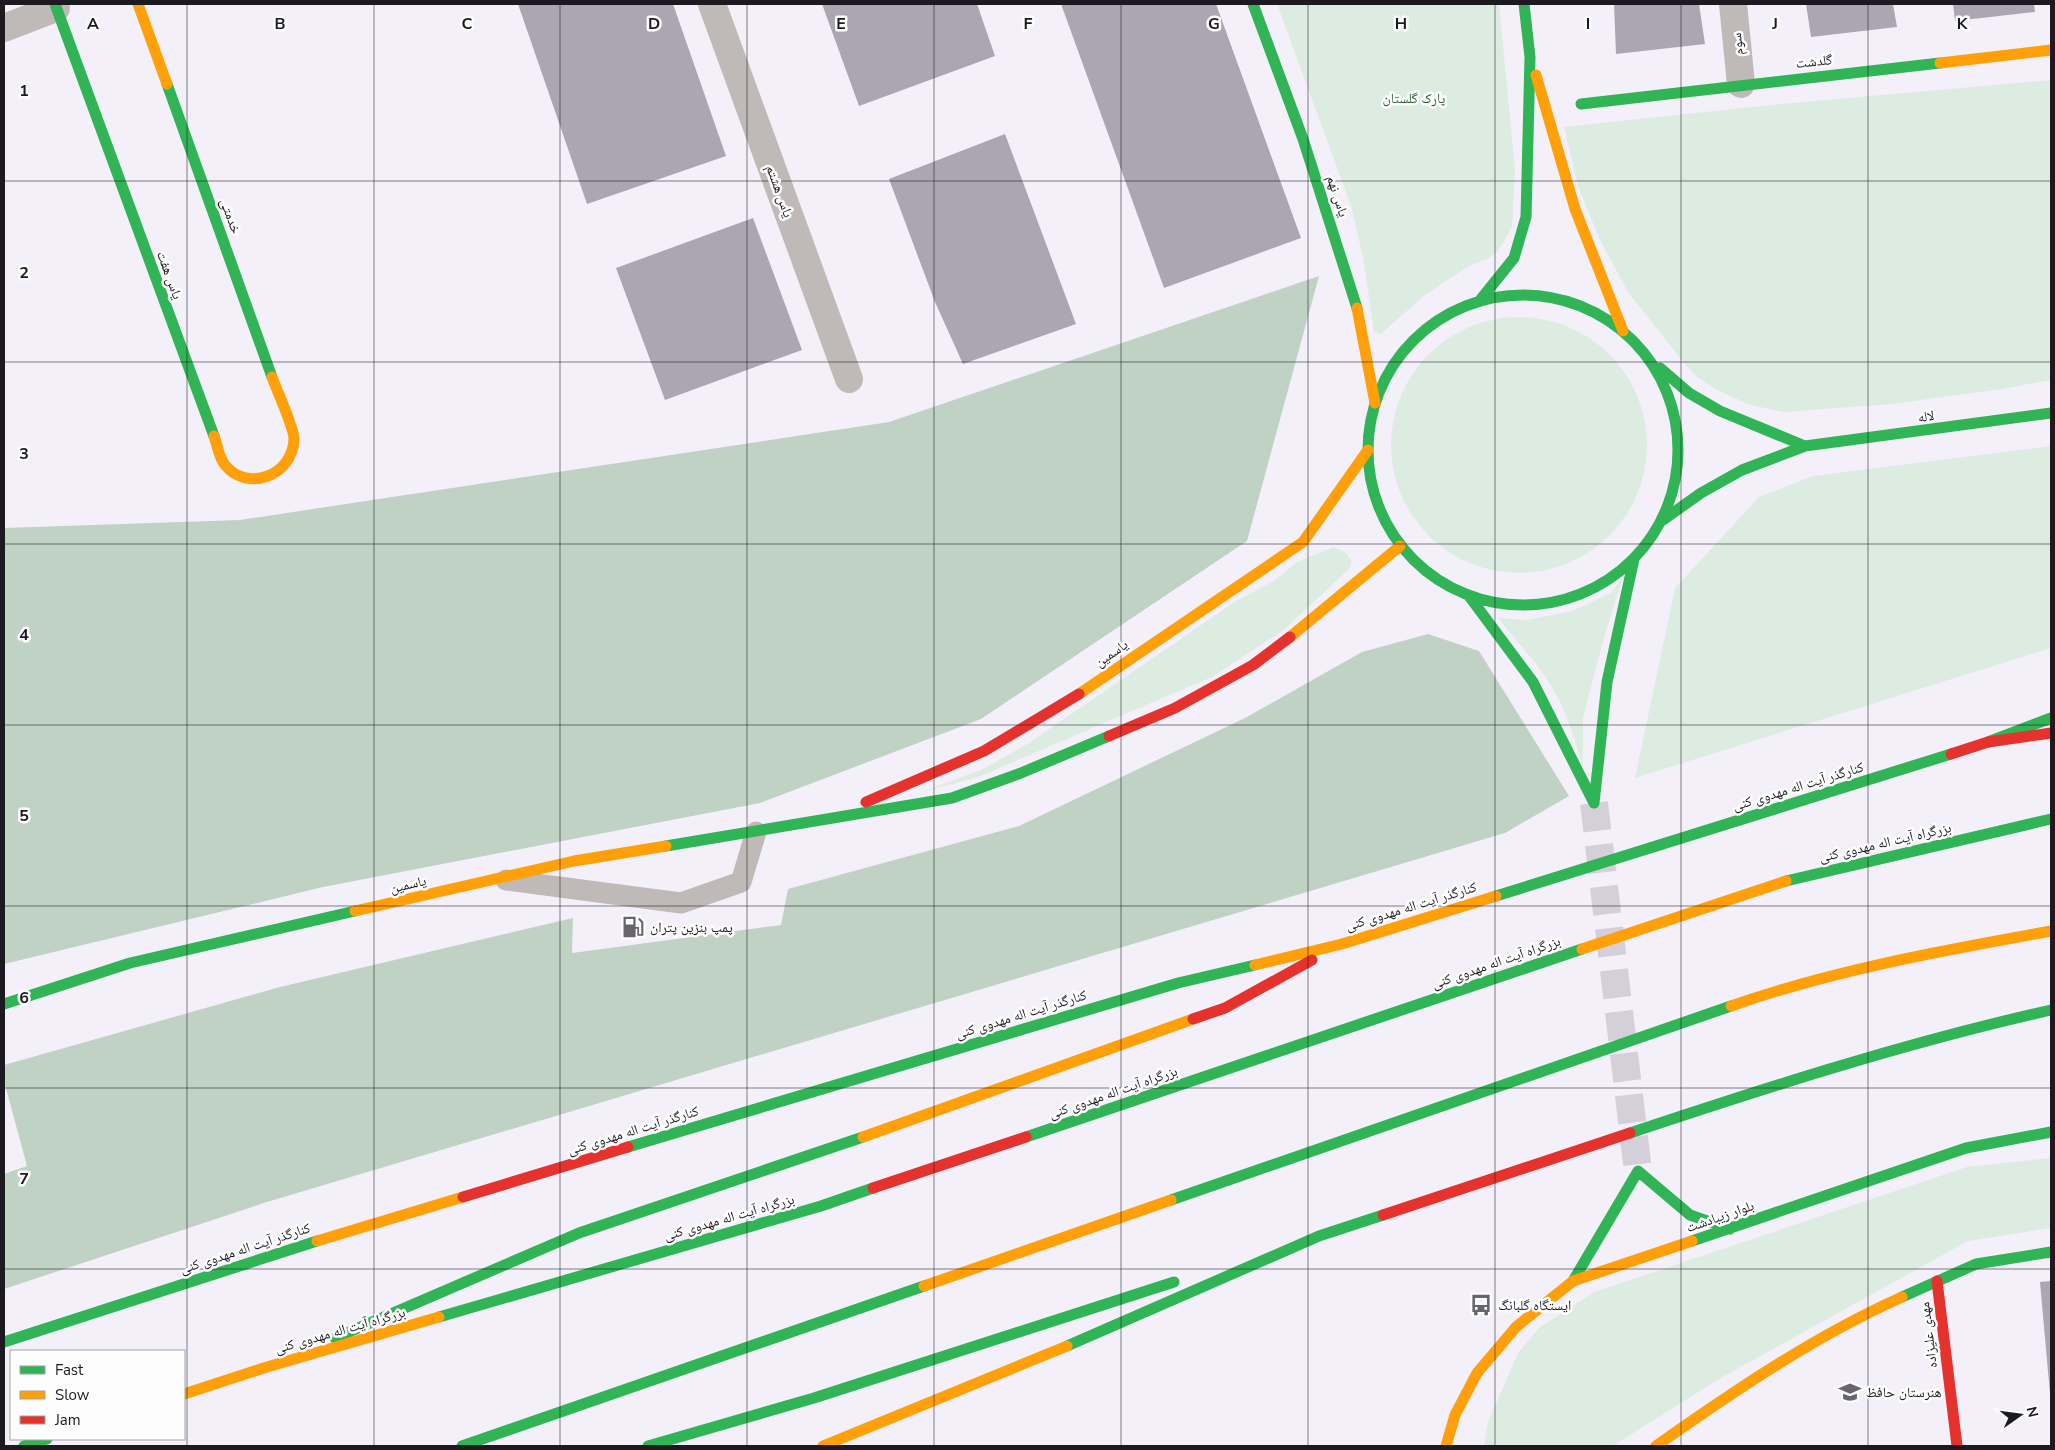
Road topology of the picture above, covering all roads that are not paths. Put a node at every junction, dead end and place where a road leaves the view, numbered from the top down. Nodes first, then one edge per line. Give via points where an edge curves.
1 (138, 4) edge
2 (712, 4) edge
3 (1253, 4) edge
4 (1524, 4) edge
5 (1733, 4) edge
6 (55, 6) edge
7 (4, 28) edge
8 (2051, 50) edge
9 (1530, 57) junction
10 (1741, 84) junction
11 (1581, 104) dead end
12 (1481, 299) junction
13 (1623, 331) junction
14 (1650, 360) junction
15 (848, 379) dead end
16 (1375, 403) junction
17 (2051, 413) edge
18 (294, 438) joint
19 (1805, 446) junction
20 (1368, 450) junction
21 (1663, 520) junction
22 (1400, 546) junction
23 (1634, 560) junction
24 (1469, 596) junction
25 (2051, 718) edge
26 (2051, 733) edge
27 (1988, 742) junction
28 (2051, 819) edge
29 (826, 820) junction
30 (756, 832) junction
31 (496, 879) junction
32 (2051, 931) edge
33 (1342, 944) junction
34 (4, 1004) edge
35 (2051, 1010) edge
36 (2051, 1132) edge
37 (1730, 1229) junction
38 (1319, 1236) junction
39 (2051, 1252) edge
40 (1207, 1272) dead end
41 (1188, 1278) dead end
42 (1573, 1281) junction
43 (1937, 1281) junction
44 (4, 1342) edge
45 (266, 1367) junction
46 (185, 1394) edge
47 (1455, 1415) junction
48 (44, 1440) edge
49 (24, 1446) edge
50 (462, 1446) edge
51 (648, 1446) edge
52 (823, 1446) edge
53 (1446, 1446) edge
54 (1460, 1446) edge
55 (1656, 1446) edge
56 (1956, 1446) edge

1 - 18 main road, خدمتی
2 - 15 street, یاس هشتم
3 - 16 main road, یاس نهم via 1303,139 1357,306
4 - 9 main road
5 - 10 street, سوم
6 - 7 street
6 - 18 main road, یاس هفت via 224,464 239,476 259,479 277,473 290,458
8 - 10 main road, گلدشت
9 - 12 main road via 1526,217 1514,258
9 - 13 main road via 1575,209
10 - 11 main road, گلدشت
12 - 13 main road via 1516,293 1546,296 1587,308
12 - 16 main road via 1423,331 1394,363
13 - 14 main road
14 - 19 main road via 1689,393 1720,411
14 - 21 main road via 1669,395 1678,436 1676,479
16 - 20 main road
17 - 19 main road, لاله
19 - 21 main road, لاله via 1742,470
20 - 22 main road via 1373,488 1387,524
20 - 29 main road, یاسمین via 1303,542 1077,695 984,751
21 - 23 main road
22 - 24 main road via 1427,572
22 - 29 main road, یاسمین via 1253,665 1175,708 1021,773 952,798
23 - 24 main road via 1599,586 1557,602 1513,605
23 - 24 main road via 1607,682 1594,803 1533,682
25 - 27 main road
26 - 27 main road, کنارگذر آیت اله مهدوی کنی
27 - 33 main road, کنارگذر آیت اله مهدوی کنی
28 - 45 main road, بزرگراه آیت اله مهدوی کنی via 1776,883 821,1206
29 - 30 main road, یاسمین
30 - 31 main road, یاسمین via 574,861
30 - 31 lane via 741,882 680,902
31 - 34 main road, یاسمین via 130,963
32 - 50 main road via 1964,947 1776,990
33 - 44 main road, کنارگذر آیت اله مهدوی کنی via 1168,986 348,1231
33 - 45 main road via 1225,1008 868,1135 579,1233
35 - 38 main road via 1971,1028 1746,1094
36 - 37 main road, بلوار زیبادشت via 1949,1153
37 - 42 main road, بلوار زیبادشت
37 - 42 main road via 1690,1215 1638,1171
38 - 40 main road
38 - 52 main road via 1047,1354
39 - 43 main road via 1976,1264
41 - 51 main road via 814,1398
42 - 47 main road, بلوار زیبادشت via 1516,1327 1477,1373
43 - 55 main road via 1868,1312 1728,1395
43 - 56 main road, مهدی علیزاده
45 - 46 main road, بزرگراه آیت اله مهدوی کنی
47 - 53 main road, بلوار زیبادشت
47 - 54 main road
48 - 49 main road

